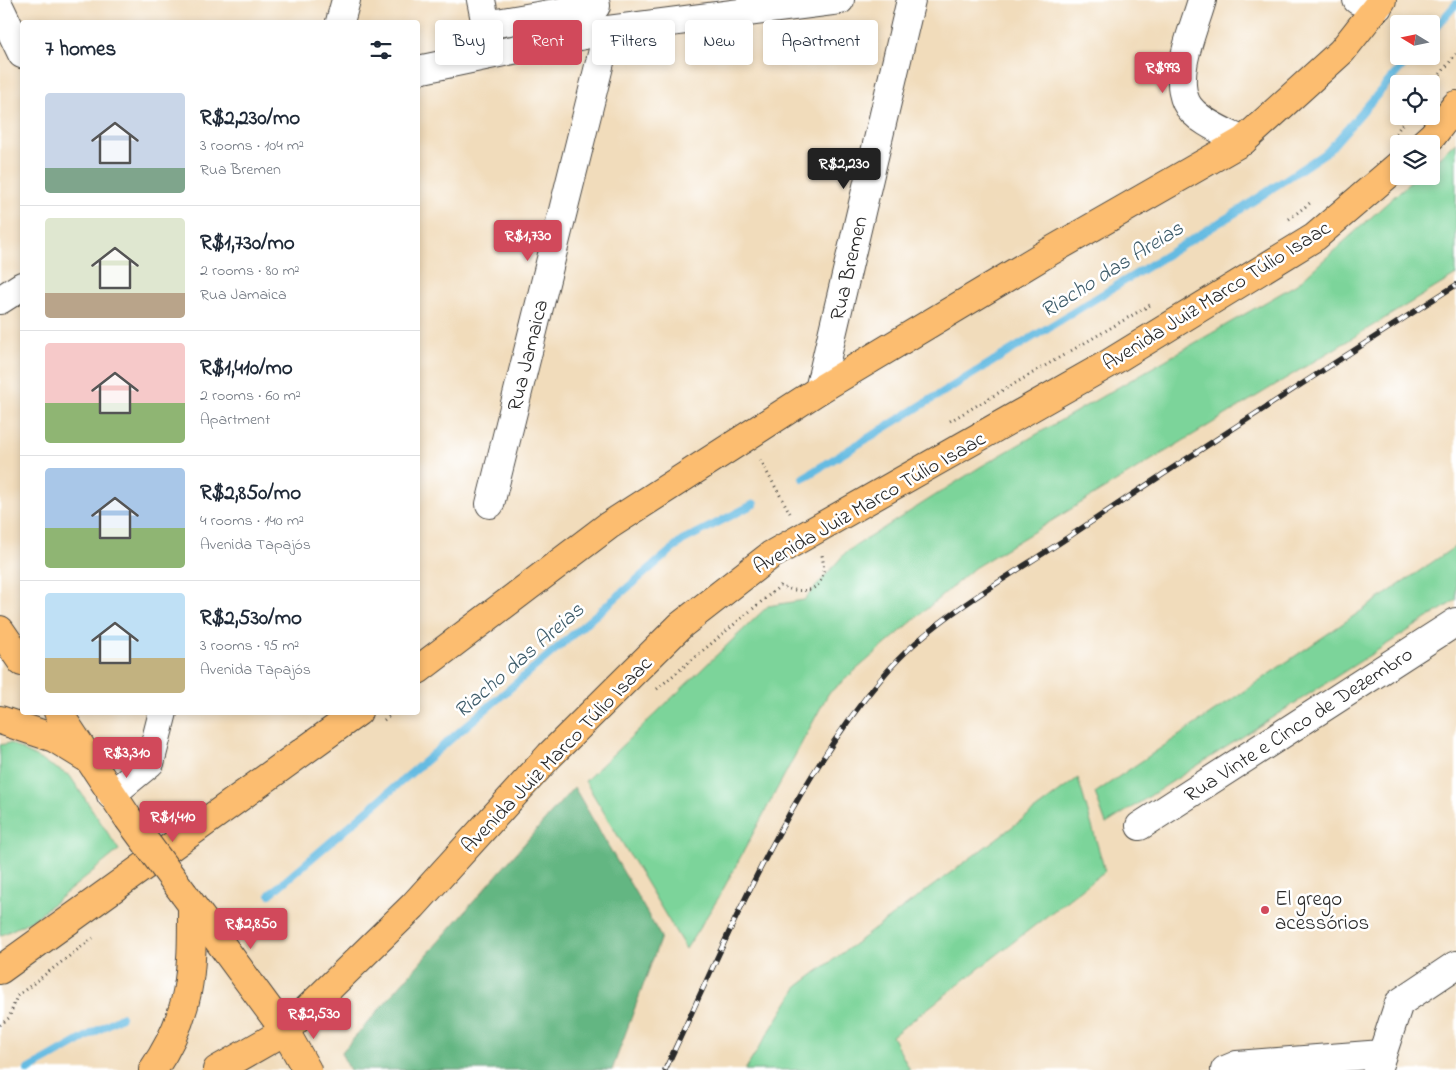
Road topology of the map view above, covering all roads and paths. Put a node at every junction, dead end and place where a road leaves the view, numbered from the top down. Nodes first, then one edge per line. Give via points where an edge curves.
1 (346, 0) edge
2 (481, 0) edge
3 (594, 0) edge
4 (840, 0) edge
5 (910, 0) edge
6 (1202, 0) edge
7 (1372, 2) edge
8 (0, 8) edge
9 (341, 20) edge
10 (675, 21) edge
11 (592, 33) edge
12 (20, 50) edge
13 (1456, 54) edge
14 (599, 65) edge
15 (420, 70) edge
16 (1440, 75) edge
17 (1456, 105) edge
18 (1433, 135) edge
19 (1243, 141) junction
20 (1390, 158) edge
21 (1316, 199) dead end
22 (1285, 222) dead end
23 (20, 287) edge
24 (0, 300) edge
25 (1151, 304) dead end
26 (819, 390) junction
27 (948, 422) dead end
28 (757, 455) dead end
29 (490, 504) dead end
30 (805, 536) junction
31 (1456, 622) edge
32 (0, 630) edge
33 (20, 659) edge
34 (420, 668) edge
35 (652, 692) dead end
36 (60, 715) edge
37 (162, 715) edge
38 (354, 715) edge
39 (0, 720) edge
40 (92, 761) junction
41 (111, 795) junction
42 (1140, 826) dead end
43 (188, 900) junction
44 (1456, 965) edge
45 (4, 966) edge
46 (285, 1032) junction
47 (1380, 1062) edge
48 (153, 1070) edge
49 (218, 1070) edge
50 (307, 1070) edge
51 (1225, 1070) edge

1 - 9 street
2 - 3 street via 486,26 596,6
4 - 10 street
5 - 26 street, Rua Bremen
6 - 19 street via 1181,72 1186,103 1206,122
7 - 19 main road via 1342,51
8 - 12 street
11 - 15 street
13 - 16 path
14 - 29 street, Rua Jamaica
17 - 18 main road
19 - 26 main road via 1049,252
20 - 30 main road, Avenida Juiz Marco Túlio Isaac via 1315,237 1108,364
21 - 22 path
23 - 24 street
25 - 27 path
26 - 34 main road via 608,526
28 - 30 path
30 - 35 path via 822,553 822,580 814,589 794,592 780,586
30 - 46 main road, Avenida Juiz Marco Túlio Isaac via 771,555 681,625 550,755 413,906
31 - 42 street, Rua Vinte e Cinco de Dezembro
32 - 33 main road
36 - 40 main road
37 - 41 street via 150,763
38 - 45 main road
39 - 40 main road via 54,738
40 - 41 main road
41 - 43 main road, bridge
43 - 46 main road
43 - 48 main road via 192,968 187,996 179,1022
44 - 47 street via 1399,1003
46 - 49 main road, Avenida Juiz Marco Túlio Isaac
46 - 50 main road
47 - 51 street via 1237,1065

